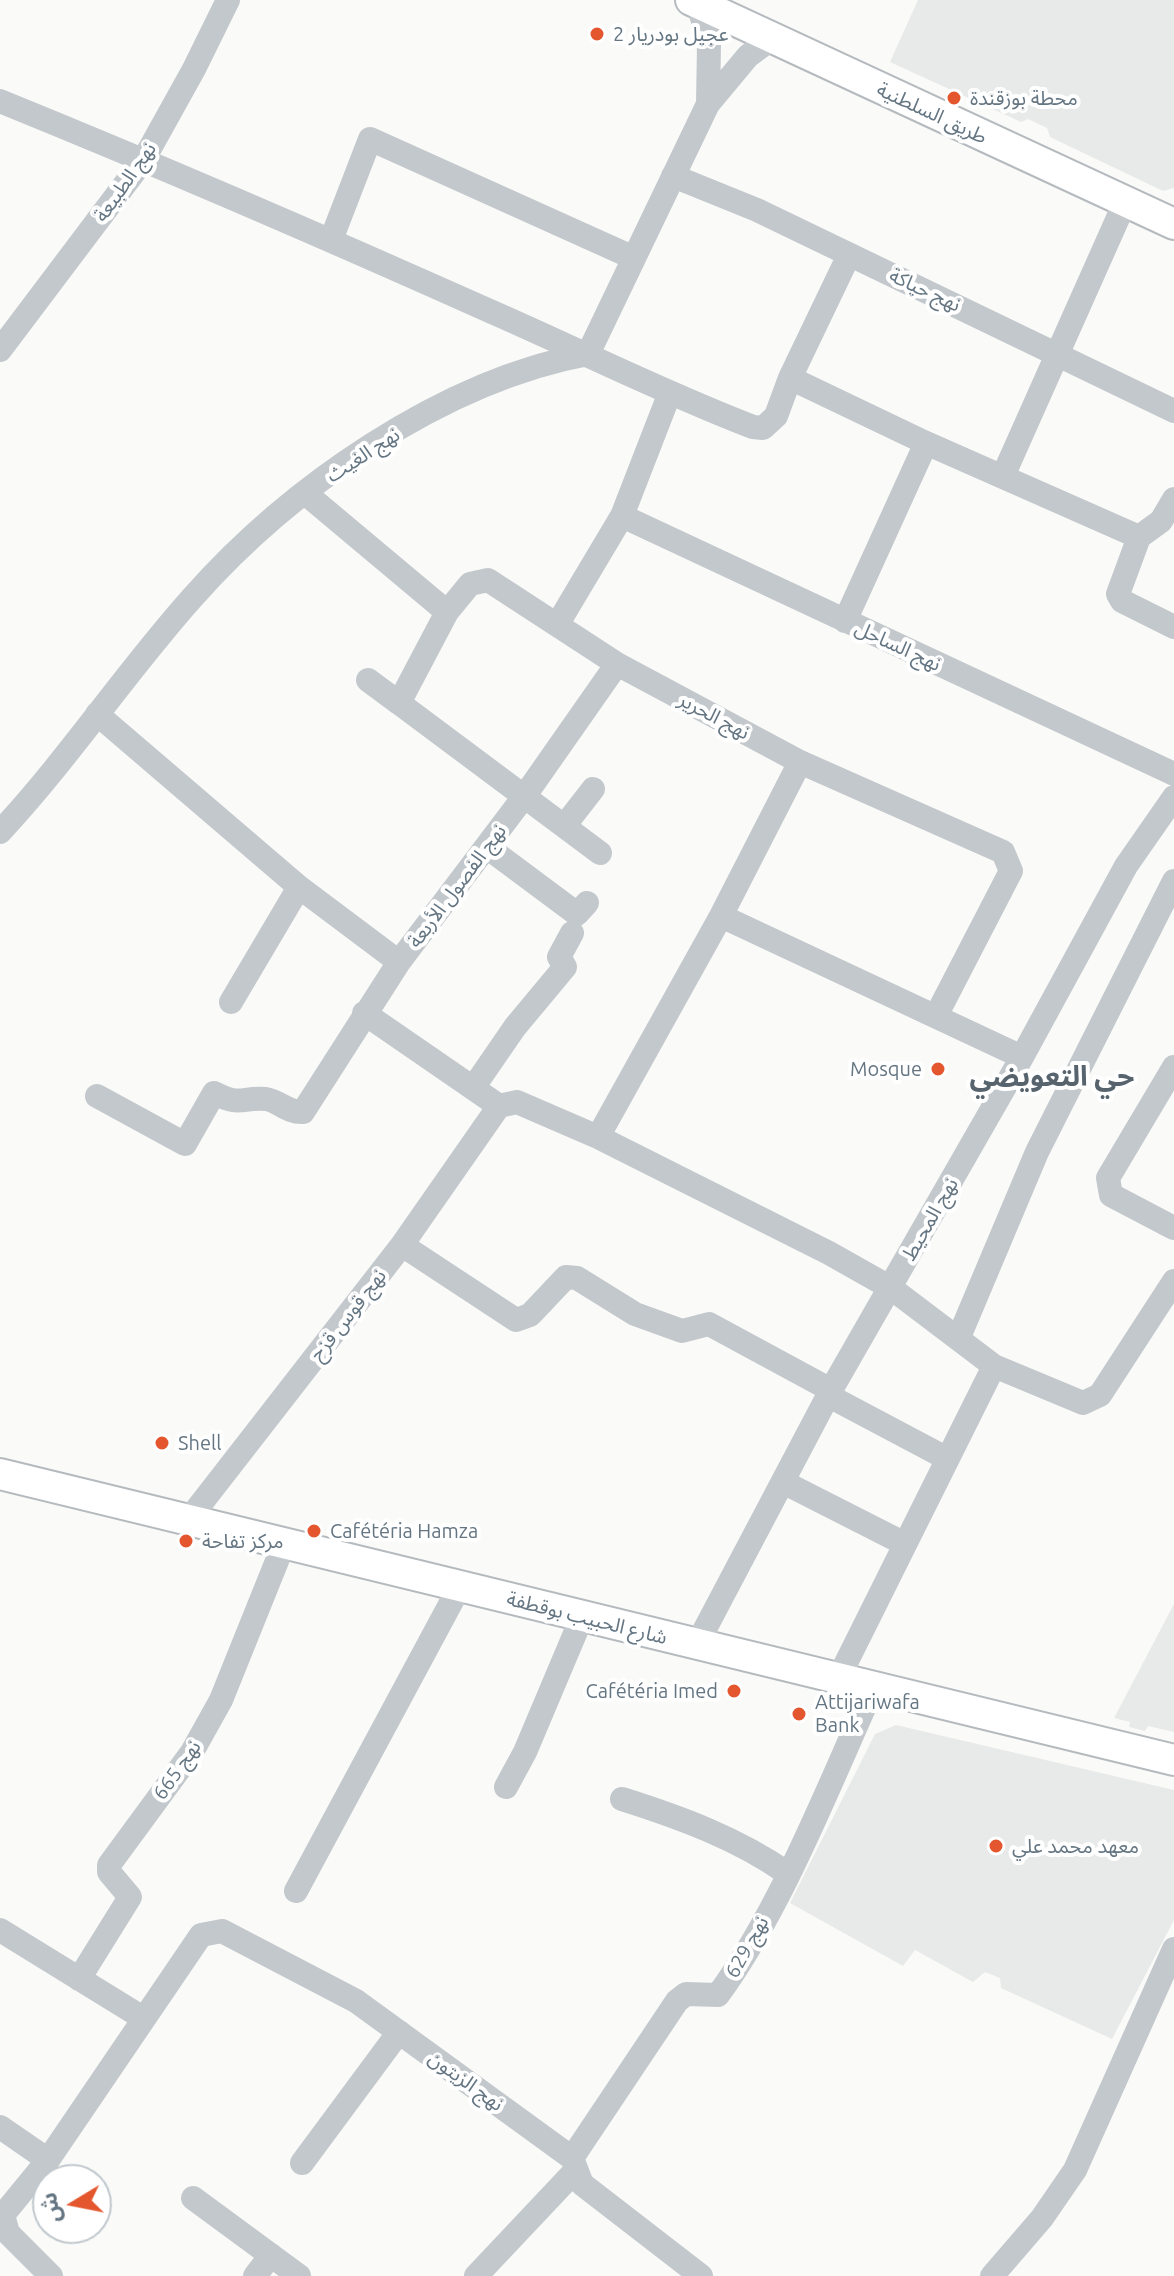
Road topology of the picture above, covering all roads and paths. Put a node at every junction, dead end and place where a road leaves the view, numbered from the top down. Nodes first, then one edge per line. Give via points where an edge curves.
1 (228, 0) edge
2 (694, 2) edge
3 (771, 39) junction
4 (0, 101) edge
5 (708, 104) junction
6 (144, 159) junction
7 (673, 176) junction
8 (1126, 200) junction
9 (1174, 224) edge
10 (331, 240) junction
11 (849, 255) junction
12 (634, 258) junction
13 (0, 350) edge
14 (588, 354) junction
15 (1059, 354) junction
16 (790, 378) junction
17 (669, 395) junction
18 (1174, 411) edge
19 (926, 443) junction
20 (1003, 476) junction
21 (305, 493) junction
22 (1174, 499) edge
23 (622, 516) junction
24 (1139, 537) junction
25 (447, 612) junction
26 (845, 621) junction
27 (557, 625) junction
28 (1174, 627) edge
29 (617, 664) junction
30 (368, 680) dead end
31 (399, 703) junction
32 (97, 714) junction
33 (800, 762) junction
34 (1174, 774) edge
35 (593, 789) dead end
36 (526, 794) junction
37 (1174, 797) edge
38 (565, 825) junction
39 (0, 832) edge
40 (487, 847) junction
41 (600, 853) dead end
42 (1174, 881) edge
43 (299, 887) junction
44 (587, 903) dead end
45 (721, 916) junction
46 (572, 933) dead end
47 (399, 962) junction
48 (231, 1002) dead end
49 (364, 1013) junction
50 (936, 1016) junction
51 (1022, 1057) junction
52 (1174, 1067) edge
53 (473, 1088) junction
54 (97, 1096) dead end
55 (499, 1106) junction
56 (598, 1137) junction
57 (1174, 1228) edge
58 (402, 1245) junction
59 (1174, 1281) edge
60 (891, 1288) junction
61 (959, 1337) junction
62 (994, 1366) junction
63 (830, 1393) junction
64 (946, 1458) junction
65 (1, 1477) edge
66 (783, 1482) junction
67 (189, 1519) junction
68 (285, 1541) junction
69 (905, 1544) junction
70 (460, 1586) junction
71 (582, 1617) junction
72 (696, 1646) junction
73 (838, 1679) junction
74 (873, 1688) junction
75 (1174, 1760) edge
76 (506, 1787) dead end
77 (622, 1799) dead end
78 (787, 1873) junction
79 (296, 1891) dead end
80 (0, 1930) edge
81 (1174, 1949) edge
82 (79, 1979) junction
83 (143, 2018) junction
84 (399, 2032) junction
85 (0, 2127) edge
86 (48, 2160) junction
87 (302, 2163) dead end
88 (574, 2164) junction
89 (193, 2198) dead end
90 (271, 2255) junction
91 (51, 2276) edge
92 (255, 2276) edge
93 (299, 2276) edge
94 (476, 2276) edge
95 (701, 2276) edge
96 (992, 2276) edge

1 - 6 street, نهج الطبيعة
2 - 3 main road, طريق السلطنية
2 - 5 street via 709,44
3 - 5 street via 748,56
3 - 8 main road, طريق السلطنية
4 - 6 street
5 - 7 street
6 - 10 street
6 - 13 street, نهج الطبيعة
7 - 11 street, نهج حياكة
7 - 12 street
8 - 9 main road, طريق السلطنية
8 - 15 street
10 - 12 street via 370,139
10 - 14 street
11 - 15 street, نهج حياكة
11 - 16 street
12 - 14 street
14 - 17 street
14 - 21 street, نهج الغيث via 550,361 480,388 351,460
15 - 18 street, نهج حياكة
15 - 20 street
16 - 17 street via 776,416 763,428
16 - 19 street
17 - 23 street
19 - 20 street
19 - 26 street
20 - 24 street
21 - 25 street
21 - 32 street, نهج الغيث via 218,570
22 - 24 street via 1161,521
23 - 26 street, نهج الساحل
23 - 27 street
24 - 28 street via 1118,594
25 - 27 street, نهج الحرير via 470,584 488,580
25 - 31 street, نهج الحرير
26 - 34 street, نهج الساحل
27 - 29 street, نهج الحرير
29 - 33 street, نهج الحرير
29 - 36 street, نهج الفصول الأربعة
30 - 31 street
31 - 36 street
32 - 39 street, نهج الغيث
32 - 43 street
33 - 45 street
33 - 50 street, نهج الحرير via 1003,852 1011,871
35 - 38 street
36 - 38 street
36 - 40 street, نهج الفصول الأربعة
37 - 51 street, نهج المحيط via 1126,866
38 - 41 street
40 - 44 street via 577,914
40 - 47 street, نهج الفصول الأربعة
42 - 61 street via 1037,1152
43 - 47 street
43 - 48 street
45 - 50 street
45 - 56 street
46 - 53 street via 559,957 565,967
47 - 49 street, نهج الفصول الأربعة
49 - 53 street
49 - 54 street, نهج الفصول الأربعة via 303,1112 267,1099 235,1103 214,1093 185,1144
50 - 51 street
51 - 60 street, نهج المحيط
52 - 57 street via 1108,1178 1111,1195
53 - 55 street
55 - 56 street via 517,1102
55 - 58 street, نهج قوس قزح
56 - 60 street
58 - 63 street via 516,1320 530,1315 566,1277 577,1278 635,1314 682,1331 709,1324
58 - 67 street, نهج قوس قزح
59 - 62 street via 1100,1395 1083,1403
60 - 61 street
60 - 63 street, نهج المحيط
61 - 62 street
62 - 64 street
63 - 64 street
63 - 66 street, نهج المحيط
64 - 69 street
65 - 67 main road, شارع الحبيب بوقطفة
66 - 69 street
66 - 72 street, نهج المحيط
67 - 68 main road, شارع الحبيب بوقطفة
68 - 70 main road, شارع الحبيب بوقطفة
68 - 82 street, نهج 665 via 221,1700 192,1752 109,1865 130,1897
69 - 73 street
70 - 71 main road, شارع الحبيب بوقطفة
70 - 79 street
71 - 72 main road, شارع الحبيب بوقطفة
71 - 76 street
72 - 73 main road, شارع الحبيب بوقطفة
73 - 74 main road, شارع الحبيب بوقطفة
74 - 75 main road, شارع الحبيب بوقطفة
74 - 78 street, نهج 629
77 - 78 street via 694,1822
78 - 88 street, نهج 629 via 718,1995 686,1994 677,2001
80 - 82 street
81 - 96 street via 1075,2170
82 - 83 street
83 - 84 street, نهج الزيتون via 201,1935 222,1931 356,2001
83 - 86 street
84 - 87 street
84 - 88 street, نهج الزيتون
85 - 86 street
86 - 91 street via 8,2205 3,2224
88 - 94 street
88 - 95 street, نهج الزيتون via 582,2184
89 - 90 street
90 - 92 street
90 - 93 street

